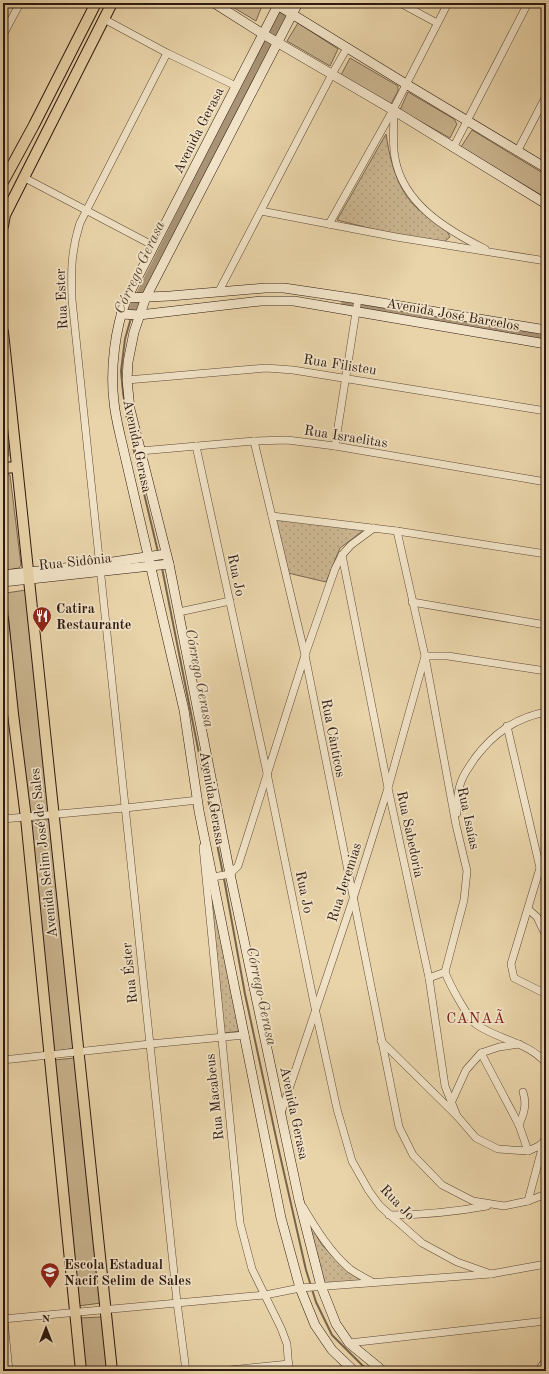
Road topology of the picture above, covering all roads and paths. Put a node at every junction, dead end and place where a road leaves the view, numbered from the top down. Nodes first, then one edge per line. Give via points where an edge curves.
1 (20, 3) edge
2 (96, 3) edge
3 (112, 3) edge
4 (214, 3) edge
5 (298, 3) edge
6 (400, 3) edge
7 (448, 3) edge
8 (528, 3) edge
9 (282, 7) edge
10 (104, 19) junction
11 (437, 23) junction
12 (3, 35) edge
13 (270, 38) junction
14 (347, 48) junction
15 (167, 53) junction
16 (332, 74) junction
17 (406, 84) junction
18 (236, 86) junction
19 (546, 96) edge
20 (394, 111) junction
21 (468, 120) junction
22 (34, 125) junction
23 (47, 131) junction
24 (453, 148) junction
25 (518, 150) junction
26 (546, 168) edge
27 (24, 178) junction
28 (3, 182) edge
29 (546, 204) edge
30 (86, 211) junction
31 (261, 211) junction
32 (4, 214) edge
33 (329, 224) junction
34 (3, 226) edge
35 (459, 236) junction
36 (154, 246) junction
37 (453, 246) junction
38 (494, 253) junction
39 (546, 261) edge
40 (219, 291) junction
41 (139, 298) junction
42 (357, 305) junction
43 (132, 314) junction
44 (546, 330) edge
45 (3, 332) edge
46 (546, 344) edge
47 (345, 378) junction
48 (127, 380) junction
49 (546, 411) edge
50 (254, 441) junction
51 (196, 446) junction
52 (335, 446) junction
53 (140, 451) junction
54 (17, 467) junction
55 (3, 468) edge
56 (546, 469) edge
57 (545, 482) edge
58 (272, 516) junction
59 (374, 528) junction
60 (397, 531) junction
61 (546, 549) edge
62 (164, 554) junction
63 (543, 554) edge
64 (342, 555) junction
65 (156, 562) junction
66 (100, 568) junction
67 (3, 575) edge
68 (28, 576) junction
69 (3, 582) edge
70 (230, 601) junction
71 (412, 602) junction
72 (179, 612) junction
73 (3, 619) edge
74 (546, 625) edge
75 (305, 655) junction
76 (425, 656) junction
77 (546, 671) edge
78 (546, 712) edge
79 (507, 726) junction
80 (267, 773) junction
81 (388, 788) junction
82 (198, 800) junction
83 (125, 808) junction
84 (199, 811) junction
85 (54, 815) junction
86 (26, 818) junction
87 (3, 819) edge
88 (456, 825) junction
89 (546, 862) edge
90 (543, 870) edge
91 (228, 874) junction
92 (214, 877) junction
93 (353, 899) junction
94 (528, 909) junction
95 (546, 936) edge
96 (445, 972) junction
97 (429, 978) junction
98 (546, 994) edge
99 (315, 1008) junction
100 (245, 1035) junction
101 (221, 1037) junction
102 (381, 1041) junction
103 (150, 1044) junction
104 (521, 1044) junction
105 (78, 1052) junction
106 (481, 1053) junction
107 (49, 1055) junction
108 (3, 1060) edge
109 (546, 1063) edge
110 (523, 1092) dead end
111 (451, 1103) junction
112 (280, 1114) junction
113 (457, 1116) junction
114 (519, 1125) junction
115 (545, 1139) edge
116 (528, 1150) junction
117 (546, 1194) edge
118 (299, 1200) junction
119 (528, 1201) junction
120 (491, 1205) junction
121 (389, 1215) junction
122 (546, 1264) edge
123 (491, 1274) junction
124 (372, 1282) junction
125 (318, 1287) junction
126 (302, 1288) junction
127 (266, 1295) junction
128 (177, 1302) junction
129 (105, 1310) junction
130 (3, 1311) edge
131 (74, 1313) junction
132 (3, 1319) edge
133 (546, 1321) edge
134 (349, 1343) junction
135 (546, 1362) edge
136 (289, 1367) edge
137 (9, 1371) edge
138 (81, 1371) edge
139 (112, 1371) edge
140 (186, 1371) edge
141 (220, 1371) edge
142 (354, 1371) edge
143 (383, 1371) edge
144 (539, 1371) edge

1 - 12 street
2 - 22 main road
3 - 10 main road
4 - 13 main road
5 - 9 main road, Avenida Gerasa
6 - 11 street
7 - 11 street
8 - 21 street
9 - 13 main road, Avenida Gerasa
9 - 13 main road, Avenida Gerasa
9 - 14 main road
10 - 15 street
10 - 23 main road
11 - 17 street
13 - 16 main road
13 - 18 main road, Avenida Gerasa
13 - 41 main road, Avenida Gerasa
14 - 16 street
14 - 17 main road
15 - 18 street
15 - 30 street, Rua Ester
16 - 20 main road
16 - 31 street
17 - 20 street
17 - 21 main road
18 - 36 main road, Avenida Gerasa
19 - 25 street
20 - 24 main road
20 - 33 street
20 - 35 street via 394,149 400,177 430,215
21 - 24 street
21 - 25 main road
22 - 23 main road
22 - 28 main road
23 - 27 main road
24 - 29 main road
25 - 26 main road
27 - 30 street
27 - 32 main road
30 - 36 street
30 - 66 street, Rua Ester via 80,222 71,265 72,300
31 - 33 street
31 - 40 street
32 - 34 main road
33 - 37 street
35 - 37 street
35 - 38 street
36 - 41 main road, Avenida Gerasa
37 - 38 street
38 - 39 street
40 - 41 main road, Avenida José Barcelos
40 - 42 main road, Avenida José Barcelos via 284,288
41 - 43 main road, Avenida Gerasa
41 - 43 main road
42 - 43 main road, Avenida José Barcelos via 261,301
42 - 44 main road, Avenida José Barcelos
42 - 46 main road, Avenida José Barcelos
42 - 47 street
43 - 48 main road, Avenida Gerasa via 134,332
43 - 65 main road, Avenida Gerasa via 117,328 113,400 119,431
45 - 54 main road, Avenida Selim José de Sales
47 - 48 street, Rua Filisteu via 266,368
47 - 49 street, Rua Filisteu
47 - 52 street
48 - 53 main road, Avenida Gerasa via 130,409
50 - 51 street, Rua Israelitas
50 - 52 street, Rua Israelitas via 287,440
50 - 58 street, Rua Cânticos
51 - 53 street, Rua Israelitas
51 - 70 street, Rua Jo
52 - 57 street, Rua Israelitas
53 - 62 main road, Avenida Gerasa
54 - 55 main road
54 - 68 main road, Avenida Selim José de Sales
56 - 57 street
58 - 59 street
58 - 75 street, Rua Cânticos
59 - 60 street
59 - 64 street
60 - 63 street
60 - 71 street, Rua Isaías
61 - 63 street
62 - 65 main road, Avenida Gerasa
62 - 65 main road, Rua Sidônia
64 - 75 street
64 - 81 street, Rua Sabedoria
65 - 66 main road, Rua Sidônia
65 - 72 main road, Avenida Gerasa
65 - 82 main road, Avenida Gerasa
66 - 68 main road, Rua Sidônia
66 - 83 street, Rua Éster
67 - 68 main road, Rua Sidônia
68 - 69 main road, Rua Sidônia
68 - 85 main road, Avenida Selim José de Sales
70 - 72 street
70 - 80 street, Rua Jo
71 - 74 street
71 - 76 street, Rua Isaías
72 - 91 main road, Avenida Gerasa
73 - 86 main road, Avenida Selim José de Sales
75 - 80 street
75 - 93 street, Rua Cânticos
76 - 77 street via 448,656
76 - 81 street, Rua Jeremias
76 - 88 street, Rua Isaías
78 - 79 street
79 - 88 street via 492,738 460,783
79 - 90 street
80 - 91 street via 238,866
80 - 99 street, Rua Jo
81 - 93 street, Rua Jeremias
81 - 97 street, Rua Sabedoria
82 - 83 street
82 - 84 main road, Avenida Gerasa
83 - 85 street
83 - 103 street, Rua Éster
84 - 92 main road, Avenida Gerasa
84 - 101 street, Rua Macabeus
85 - 86 street
85 - 105 main road, Avenida Selim José de Sales
86 - 87 street
86 - 107 main road, Avenida Selim José de Sales
88 - 96 street, Rua Isaías via 467,872 464,900
89 - 90 street
90 - 94 street
91 - 92 street
91 - 112 main road, Avenida Gerasa
92 - 100 main road, Avenida Gerasa
93 - 99 street, Rua Jeremias
93 - 102 street, Rua Cânticos
94 - 95 street via 537,917
94 - 98 street via 511,964 514,978
96 - 97 street
96 - 104 street via 456,996 475,1024
97 - 111 street, Rua Sabedoria via 445,1086
99 - 112 street, Rua Jeremias
99 - 121 street, Rua Jo via 337,1109 352,1161 369,1191
100 - 101 street
100 - 126 main road, Avenida Gerasa via 282,1218
101 - 103 street
101 - 127 street, Rua Macabeus via 240,1224 252,1269
102 - 113 street
102 - 120 street, Rua Cânticos via 399,1127 413,1155 442,1185 473,1201
103 - 105 street
103 - 128 street, Rua Éster
104 - 106 street
104 - 109 street
105 - 107 street
105 - 129 main road, Avenida Selim José de Sales
106 - 111 street via 466,1070
106 - 114 street
107 - 108 street
107 - 131 main road, Avenida Selim José de Sales
110 - 114 street via 526,1101 525,1111
111 - 113 street, Rua Sabedoria
112 - 118 main road, Avenida Gerasa
113 - 116 street via 476,1138 498,1149
114 - 116 street
115 - 116 street via 539,1146
115 - 119 street
117 - 119 street
118 - 124 street via 333,1251 351,1270
118 - 125 main road, Avenida Gerasa
119 - 120 street via 504,1206
120 - 121 street via 424,1215
121 - 123 street, Rua Jo via 422,1243 456,1262
122 - 123 street
123 - 124 street
124 - 125 street
125 - 126 street
125 - 134 main road, Avenida Gerasa via 336,1324
126 - 127 street
126 - 142 main road, Avenida Gerasa via 315,1325 332,1350
127 - 128 street
127 - 136 street, Rua Macabeus via 287,1344
128 - 129 street
128 - 140 street, Rua Éster
129 - 131 street
129 - 139 main road, Avenida Selim José de Sales
130 - 132 street
131 - 132 street
131 - 138 main road, Avenida Selim José de Sales
132 - 137 street
133 - 134 street
134 - 143 main road, Avenida Gerasa
135 - 144 main road
136 - 141 street

